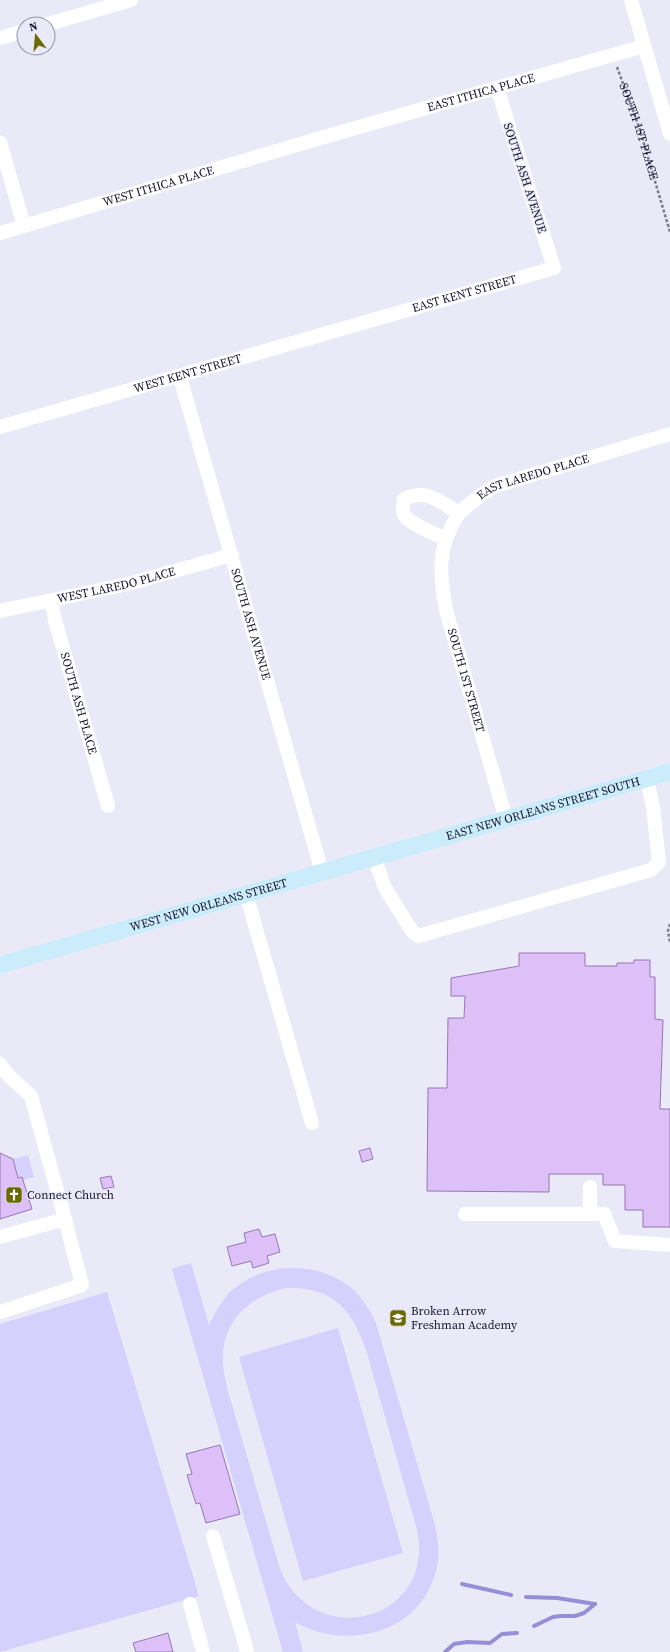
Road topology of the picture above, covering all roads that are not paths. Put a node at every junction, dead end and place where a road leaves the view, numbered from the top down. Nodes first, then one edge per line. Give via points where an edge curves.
1 (131, 0) edge
2 (631, 0) edge
3 (56, 22) edge
4 (16, 33) edge
5 (0, 38) edge
6 (644, 46) junction
7 (497, 88) junction
8 (670, 134) edge
9 (317, 139) joint
10 (0, 142) edge
11 (24, 226) junction
12 (0, 233) edge
13 (554, 268) joint
14 (374, 319) joint
15 (180, 377) junction
16 (0, 427) edge
17 (670, 434) edge
18 (459, 513) junction
19 (445, 539) junction
20 (232, 555) junction
21 (51, 600) junction
22 (0, 611) edge
23 (670, 772) edge
24 (646, 779) junction
25 (108, 806) dead end
26 (506, 819) junction
27 (417, 845) joint
28 (374, 857) junction
29 (322, 872) junction
30 (246, 894) junction
31 (0, 965) edge
32 (0, 1064) edge
33 (312, 1123) dead end
34 (590, 1187) dead end
35 (465, 1214) dead end
36 (590, 1214) junction
37 (66, 1219) junction
38 (0, 1237) edge
39 (670, 1245) edge
40 (0, 1312) edge
41 (212, 1536) dead end
42 (190, 1604) dead end
43 (203, 1652) edge
44 (246, 1652) edge

1 - 3 street
2 - 6 street
4 - 5 street
6 - 7 street, EAST ITHICA PLACE
6 - 8 street
7 - 9 street, EAST ITHICA PLACE
7 - 13 street, SOUTH ASH AVENUE
9 - 11 street, WEST ITHICA PLACE
10 - 11 street
11 - 12 street, WEST ITHICA PLACE
13 - 14 street, EAST KENT STREET
14 - 15 street, WEST KENT STREET
15 - 16 street, WEST KENT STREET
15 - 20 street, SOUTH ASH AVENUE
17 - 18 street, EAST LAREDO PLACE via 496,486
18 - 19 street, SOUTH 1ST STREET
18 - 19 street via 425,494 404,499 402,507 405,515
19 - 26 street, SOUTH 1ST STREET via 440,568 446,610
20 - 21 street, WEST LAREDO PLACE via 128,584
20 - 29 street, SOUTH ASH AVENUE
21 - 22 street, WEST LAREDO PLACE
21 - 25 street, SOUTH ASH PLACE
23 - 24 main road, EAST NEW ORLEANS STREET SOUTH
24 - 26 main road, EAST NEW ORLEANS STREET SOUTH
24 - 28 street via 653,807 659,862 651,870 418,936 412,931 385,888
26 - 27 main road, EAST NEW ORLEANS STREET SOUTH
27 - 28 main road, WEST NEW ORLEANS STREET
28 - 29 main road, WEST NEW ORLEANS STREET
29 - 30 main road, WEST NEW ORLEANS STREET
30 - 31 main road, WEST NEW ORLEANS STREET
30 - 33 street
32 - 37 street via 31,1096
34 - 36 street
35 - 36 street
36 - 39 street via 604,1214 615,1241
37 - 38 street
37 - 40 street via 82,1285
41 - 44 street
42 - 43 street

